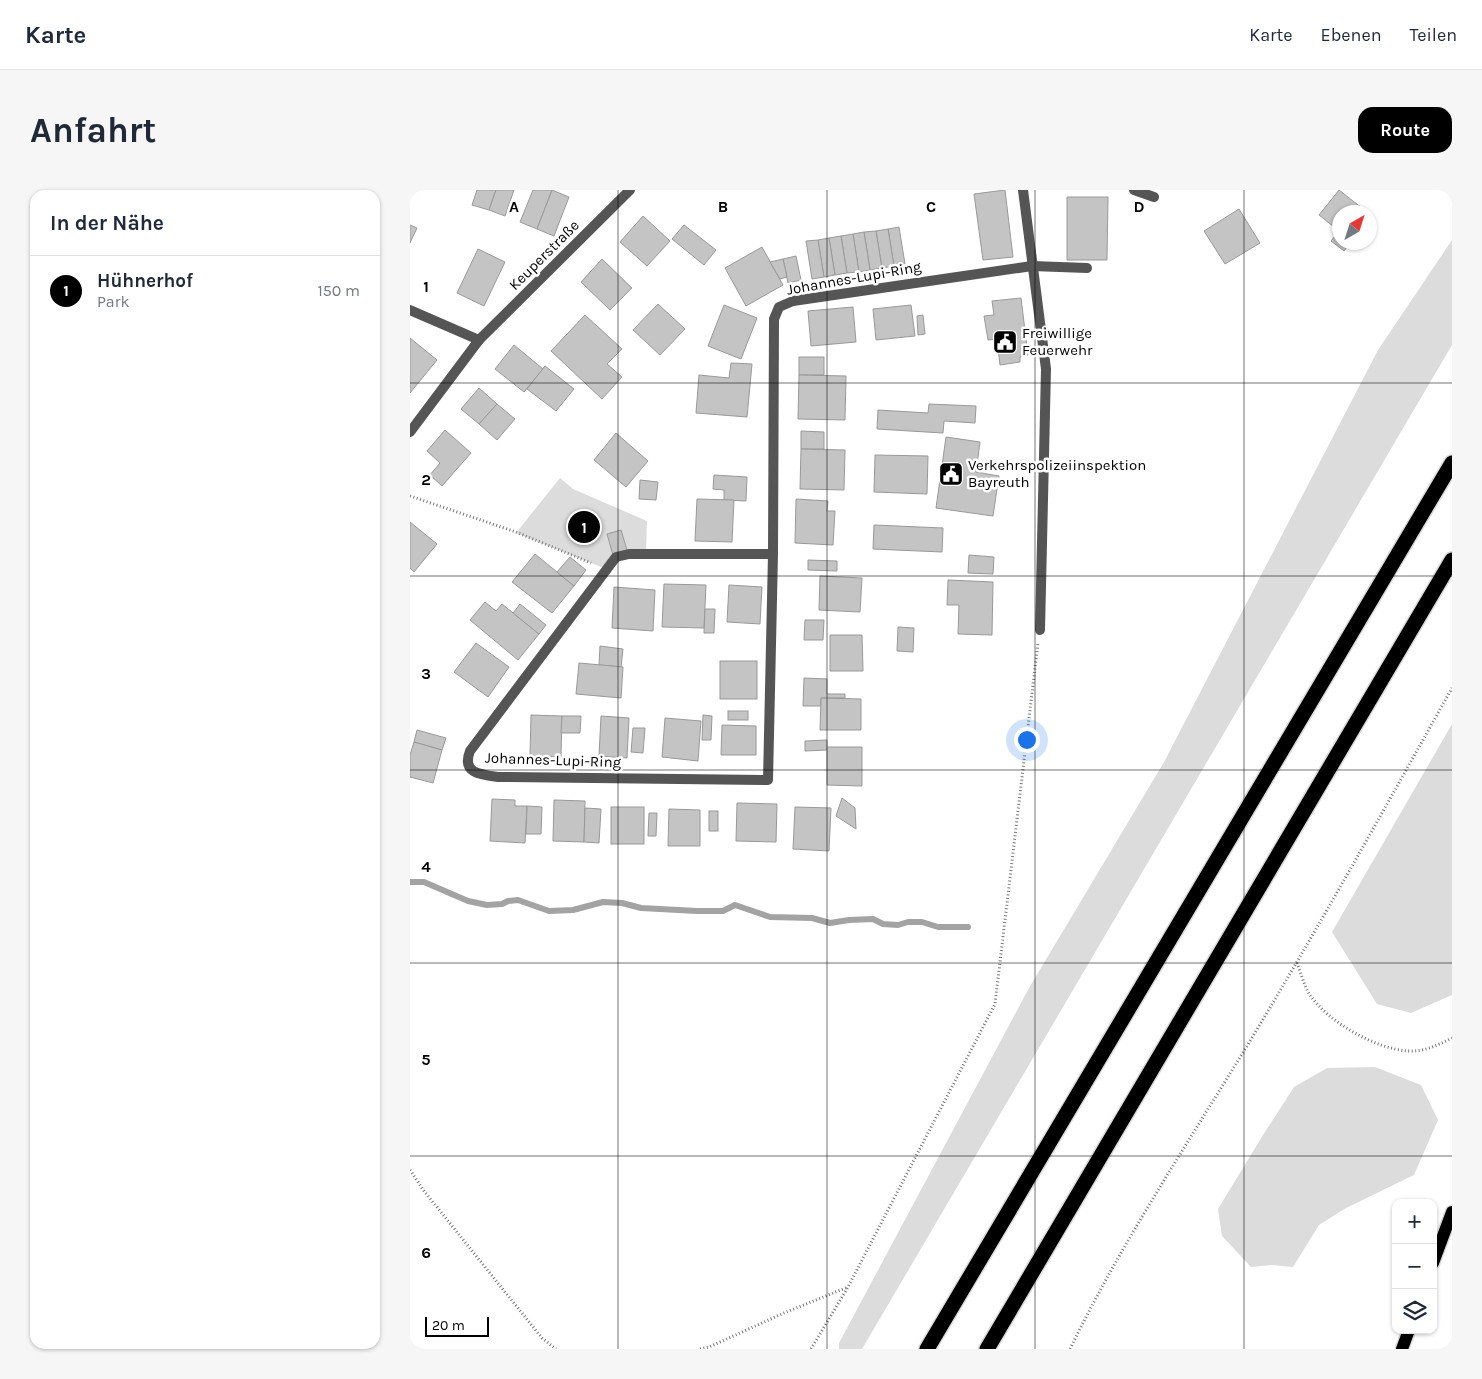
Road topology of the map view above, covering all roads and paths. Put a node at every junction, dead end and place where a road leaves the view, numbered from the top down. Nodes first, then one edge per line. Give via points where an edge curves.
1 (616, 190) edge
2 (1023, 190) edge
3 (1134, 190) edge
4 (628, 192) edge
5 (1154, 197) dead end
6 (1032, 266) junction
7 (1087, 268) dead end
8 (410, 310) edge
9 (480, 340) junction
10 (410, 432) edge
11 (1452, 463) edge
12 (410, 496) edge
13 (773, 554) junction
14 (1452, 560) edge
15 (606, 569) junction
16 (1040, 630) joint
17 (1452, 688) edge
18 (1297, 962) junction
19 (1452, 1038) edge
20 (410, 1170) edge
21 (1452, 1212) edge
22 (1437, 1252) edge
23 (848, 1287) junction
24 (1408, 1334) edge
25 (556, 1349) edge
26 (700, 1349) edge
27 (811, 1349) edge
28 (927, 1349) edge
29 (987, 1349) edge
30 (1070, 1349) edge
31 (1402, 1349) edge

1 - 4 street
2 - 6 street
3 - 5 street
4 - 9 street, Keuperstraße
6 - 7 street
6 - 13 street, Johannes-Lupi-Ring via 793,301 779,307 774,319
6 - 16 street via 1046,369
8 - 9 street
9 - 10 street, Keuperstraße
11 - 28 highway
12 - 15 path via 516,532
13 - 15 street, Johannes-Lupi-Ring via 629,554 616,557
13 - 15 street, Johannes-Lupi-Ring via 768,780 499,776 474,772 468,766 470,751
14 - 29 highway
16 - 23 path via 995,1004
17 - 18 path
18 - 19 path via 1309,994 1325,1013 1356,1033 1384,1046 1409,1051 1430,1049
18 - 30 path via 1134,1229
20 - 25 path via 542,1338
21 - 22 main road
23 - 26 path
23 - 27 path
24 - 31 main road

